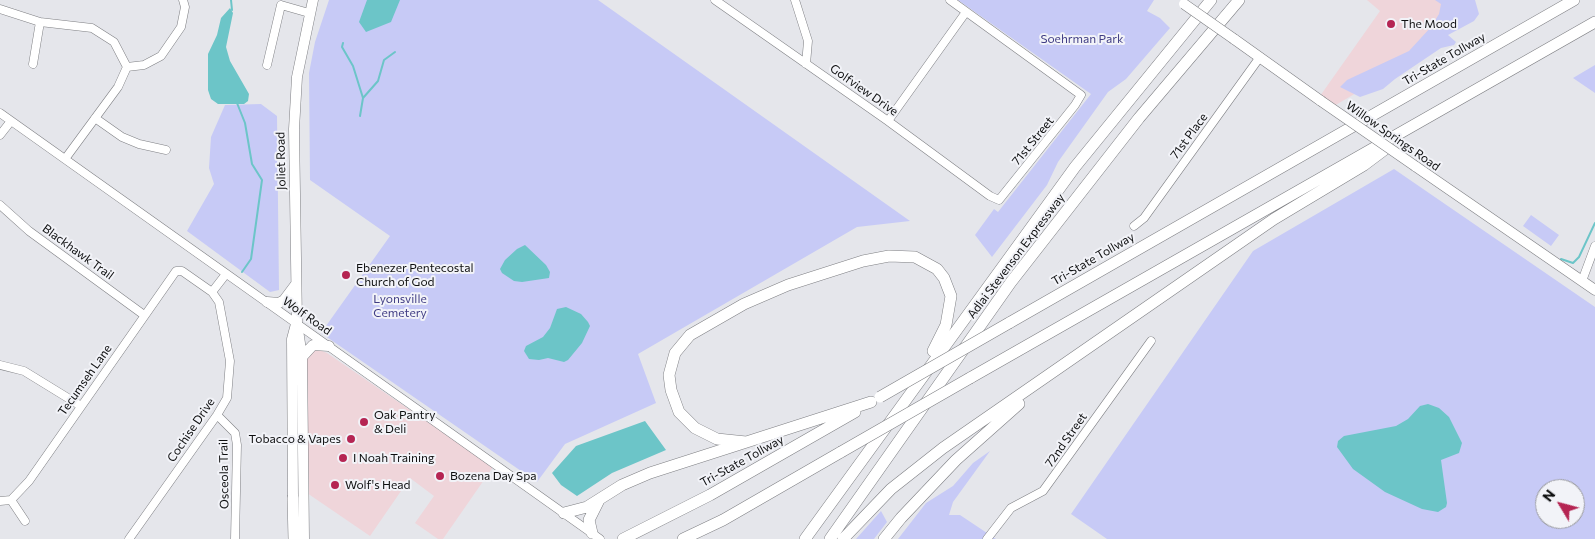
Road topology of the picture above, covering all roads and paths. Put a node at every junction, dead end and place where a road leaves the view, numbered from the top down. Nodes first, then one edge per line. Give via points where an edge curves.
1 (2, 0) edge
2 (182, 0) edge
3 (313, 0) edge
4 (716, 0) edge
5 (795, 0) edge
6 (950, 0) edge
7 (1211, 0) edge
8 (1239, 0) edge
9 (1574, 0) edge
10 (1181, 2) edge
11 (282, 3) edge
12 (0, 5) edge
13 (0, 9) edge
14 (966, 12) junction
15 (310, 13) junction
16 (40, 22) junction
17 (1595, 22) edge
18 (1260, 57) junction
19 (34, 64) dead end
20 (806, 64) junction
21 (267, 65) dead end
22 (127, 67) junction
23 (0, 113) edge
24 (95, 118) junction
25 (11, 121) junction
26 (888, 121) junction
27 (1419, 122) junction
28 (0, 135) edge
29 (166, 150) dead end
30 (66, 159) junction
31 (999, 200) joint
32 (0, 205) edge
33 (1134, 226) dead end
34 (1595, 246) edge
35 (226, 274) junction
36 (1582, 281) junction
37 (296, 284) junction
38 (1595, 290) edge
39 (212, 292) junction
40 (267, 302) junction
41 (144, 315) junction
42 (297, 323) junction
43 (1152, 340) dead end
44 (329, 346) junction
45 (302, 357) junction
46 (0, 365) edge
47 (1060, 369) junction
48 (876, 400) junction
49 (903, 403) junction
50 (81, 406) junction
51 (217, 415) junction
52 (746, 442) junction
53 (293, 498) joint
54 (600, 499) junction
55 (0, 500) edge
56 (11, 500) junction
57 (564, 514) junction
58 (25, 521) dead end
59 (596, 536) edge
60 (991, 538) edge
61 (129, 539) edge
62 (235, 539) edge
63 (294, 539) edge
64 (304, 539) edge
65 (622, 539) edge
66 (683, 539) edge
67 (805, 539) edge
68 (830, 539) edge
69 (842, 539) edge
70 (884, 539) edge

1 - 12 street
2 - 22 street via 185,8 180,27 161,56 144,65
3 - 15 main road, Joliet Road
4 - 20 street, Golfview Drive
5 - 20 street via 808,41
6 - 14 street
7 - 49 highway, Adlai Stevenson Expressway via 1075,167
8 - 68 highway, Adlai Stevenson Expressway via 1139,118 1011,282
9 - 48 highway, Tri-State Tollway, bridge
10 - 18 main road, Willow Springs Road, bridge
11 - 15 street
11 - 21 street
13 - 16 street
14 - 26 street
14 - 31 street, 71st Street via 1081,95
15 - 37 main road, Joliet Road via 297,77 294,129
16 - 19 street
16 - 22 street via 92,28 114,42
17 - 27 highway
18 - 33 street, 71st Place via 1144,218
18 - 36 main road, Willow Springs Road, bridge
20 - 26 street, Golfview Drive
22 - 24 street via 118,87
23 - 25 street, Wolf Road
24 - 29 street via 122,137
24 - 30 street
25 - 28 street
25 - 30 street, Wolf Road
26 - 31 street, Golfview Drive
27 - 47 highway via 1364,165 1274,219
27 - 66 highway, bridge via 723,520
30 - 35 street, Wolf Road
32 - 41 street, Blackhawk Trail via 29,231
34 - 36 street
35 - 39 street
35 - 40 street, Wolf Road
36 - 38 main road, Willow Springs Road
37 - 40 main road via 284,300
37 - 42 main road, Joliet Road
39 - 41 street, Tecumseh Lane via 182,271 176,271
39 - 51 street, Cochise Drive via 219,302 230,361 227,398
40 - 42 street, Wolf Road
41 - 50 street, Tecumseh Lane
42 - 44 street, Wolf Road
42 - 45 main road, Joliet Road
42 - 53 main road, Joliet Road via 292,339
43 - 60 street, 72nd Street via 1043,491 1011,508
44 - 45 main road via 313,345
44 - 57 street, Wolf Road
45 - 64 main road, Joliet Road
46 - 50 street via 24,371
47 - 69 highway via 944,448 891,489
47 - 70 highway via 956,460
48 - 52 highway
48 - 65 highway, Tri-State Tollway via 710,495
49 - 52 highway via 942,335 950,314 951,296 944,278 931,264 915,257 898,255 838,268 773,291 699,329 680,345 671,362 669,375 670,390 679,412 694,428 717,439
49 - 67 highway, Adlai Stevenson Expressway
50 - 56 street, Tecumseh Lane via 30,481
51 - 61 street, Cochise Drive
51 - 62 street, Osceola Trail via 234,433 237,445
52 - 54 highway via 650,472
53 - 63 highway, Joliet Road
54 - 57 highway via 588,507
54 - 59 highway via 589,520
55 - 56 street
56 - 58 street
57 - 59 street, Wolf Road

